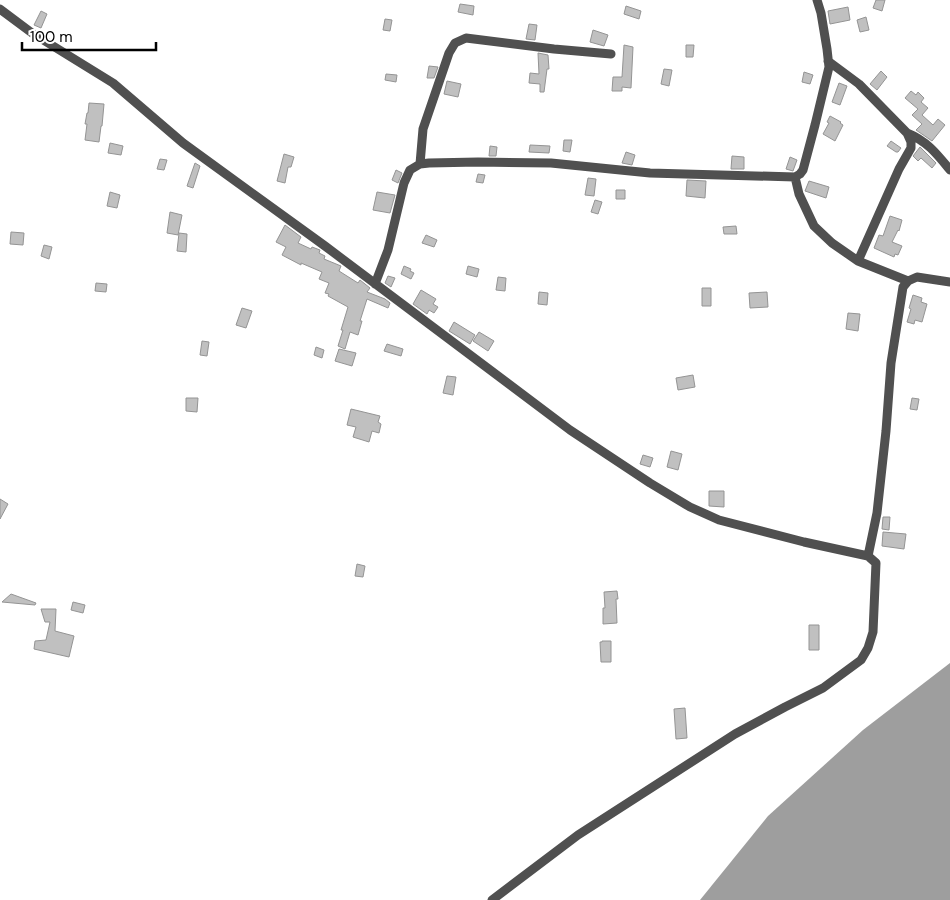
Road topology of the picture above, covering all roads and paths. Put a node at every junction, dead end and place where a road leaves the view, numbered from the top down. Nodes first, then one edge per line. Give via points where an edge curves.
1 (817, 0) edge
2 (0, 9) edge
3 (611, 54) dead end
4 (828, 61) junction
5 (907, 133) junction
6 (420, 164) junction
7 (950, 170) edge
8 (795, 177) junction
9 (858, 260) junction
10 (908, 281) junction
11 (950, 282) edge
12 (376, 284) junction
13 (868, 556) junction
14 (492, 900) edge

1 - 4 street via 822,13
2 - 12 street via 32,33 113,83 183,143
3 - 6 street via 466,38 455,43 423,129
4 - 5 street via 859,84
4 - 8 street via 803,170
5 - 7 street via 934,150
5 - 9 street via 911,148
6 - 8 street via 551,163 650,173
6 - 12 street via 410,170 404,183
8 - 9 street via 814,226
9 - 10 street
10 - 11 street via 917,277
10 - 13 street via 903,287 891,363 878,513
12 - 13 street via 570,430 690,507 719,520
13 - 14 street via 876,563 873,632 861,660 823,688 736,734 578,835

